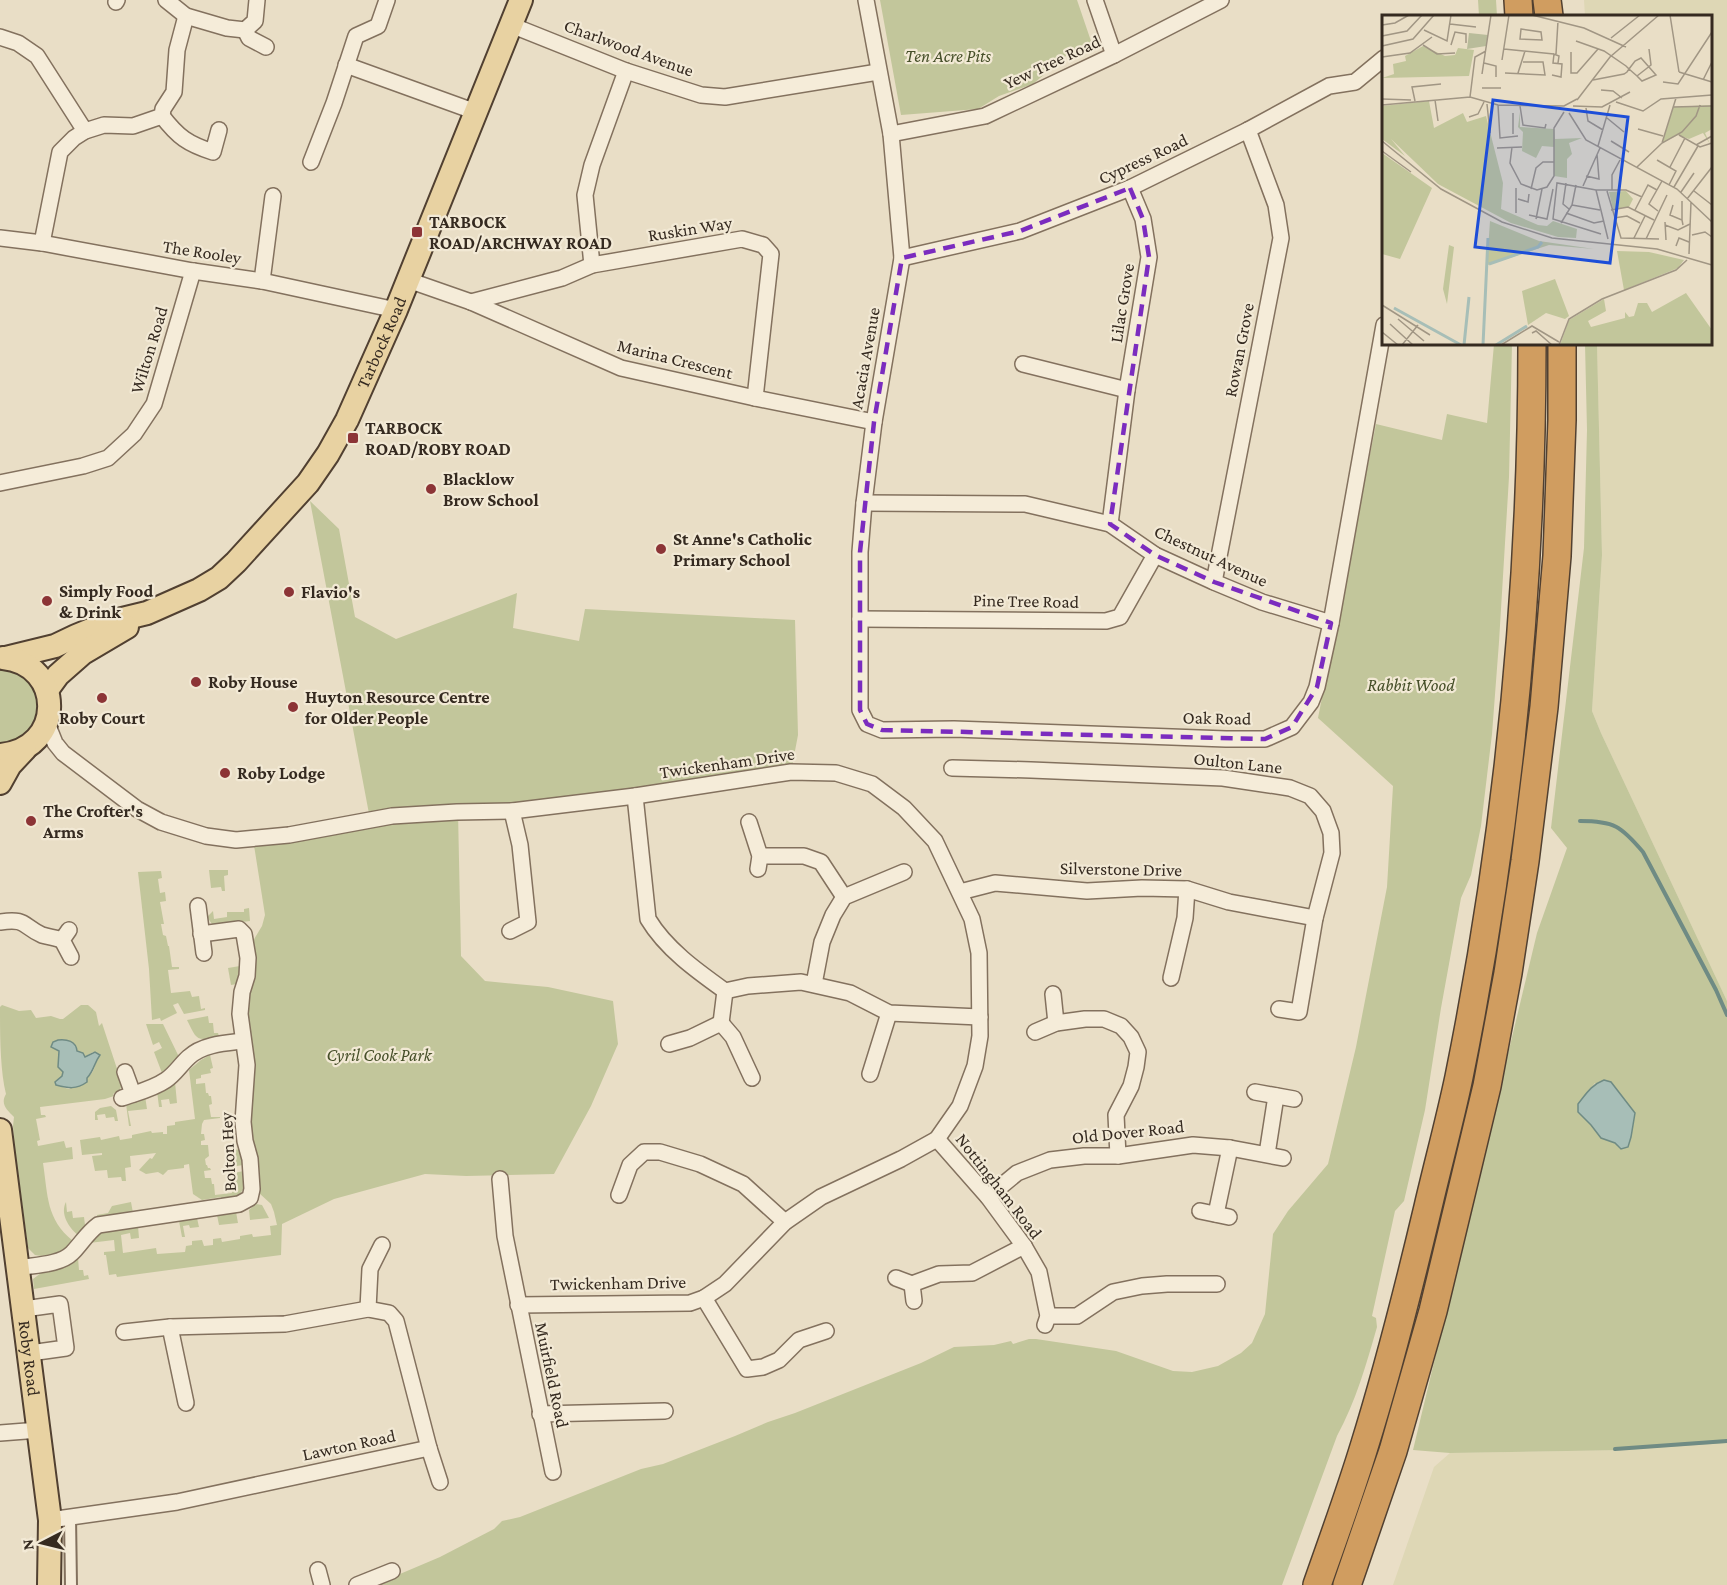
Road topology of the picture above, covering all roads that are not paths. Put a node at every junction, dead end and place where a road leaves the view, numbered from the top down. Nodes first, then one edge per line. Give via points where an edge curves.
1 (166, 0) edge
2 (257, 0) edge
3 (387, 0) edge
4 (521, 0) edge
5 (866, 0) edge
6 (1095, 0) edge
7 (1221, 0) edge
8 (1518, 0) edge
9 (1547, 0) edge
10 (1199, 5) edge
11 (1519, 15) edge
12 (1548, 15) edge
13 (186, 16) junction
14 (511, 25) junction
15 (246, 30) junction
16 (0, 37) edge
17 (266, 47) dead end
18 (1114, 55) junction
19 (1382, 59) edge
20 (346, 64) junction
21 (626, 71) junction
22 (878, 72) junction
23 (476, 112) junction
24 (162, 116) junction
25 (219, 130) dead end
26 (1248, 130) junction
27 (86, 131) junction
28 (891, 134) junction
29 (311, 162) dead end
30 (1130, 189) junction
31 (273, 196) dead end
32 (0, 238) edge
33 (42, 243) junction
34 (902, 258) junction
35 (592, 264) junction
36 (193, 271) junction
37 (408, 280) junction
38 (262, 281) junction
39 (471, 302) junction
40 (396, 310) junction
41 (1382, 331) edge
42 (1532, 345) edge
43 (1562, 345) edge
44 (1023, 364) dead end
45 (1127, 390) junction
46 (755, 398) junction
47 (874, 422) junction
48 (0, 483) edge
49 (864, 503) junction
50 (1110, 524) junction
51 (1155, 555) junction
52 (1214, 582) junction
53 (147, 613) junction
54 (860, 619) junction
55 (1331, 623) junction
56 (3, 658) edge
57 (47, 690) junction
58 (47, 723) junction
59 (867, 724) joint
60 (28, 747) junction
61 (63, 753) junction
62 (0, 755) edge
63 (952, 768) dead end
64 (0, 783) edge
65 (636, 796) junction
66 (512, 810) junction
67 (749, 822) dead end
68 (904, 872) dead end
69 (1187, 889) junction
70 (960, 892) junction
71 (844, 897) junction
72 (198, 906) dead end
73 (1315, 918) junction
74 (0, 922) edge
75 (510, 931) dead end
76 (201, 934) junction
77 (204, 953) dead end
78 (71, 957) dead end
79 (1171, 978) dead end
80 (814, 984) junction
81 (725, 991) junction
82 (1053, 994) dead end
83 (1279, 1009) dead end
84 (889, 1013) junction
85 (980, 1017) junction
86 (721, 1023) junction
87 (1056, 1023) junction
88 (1035, 1032) dead end
89 (243, 1041) junction
90 (669, 1044) dead end
91 (125, 1072) dead end
92 (870, 1074) dead end
93 (752, 1078) dead end
94 (1255, 1092) dead end
95 (1276, 1096) junction
96 (1294, 1099) dead end
97 (937, 1139) junction
98 (1, 1144) edge
99 (1230, 1148) junction
100 (1267, 1154) junction
101 (1118, 1156) junction
102 (1283, 1158) dead end
103 (500, 1179) dead end
104 (619, 1195) dead end
105 (987, 1197) junction
106 (1200, 1211) dead end
107 (785, 1222) junction
108 (382, 1245) dead end
109 (1024, 1246) junction
110 (18, 1268) junction
111 (896, 1278) dead end
112 (912, 1284) junction
113 (1217, 1284) dead end
114 (704, 1299) junction
115 (914, 1301) dead end
116 (518, 1305) junction
117 (24, 1309) junction
118 (368, 1309) junction
119 (170, 1327) junction
120 (825, 1331) dead end
121 (124, 1332) dead end
122 (30, 1353) junction
123 (186, 1403) dead end
124 (665, 1411) dead end
125 (540, 1414) junction
126 (39, 1430) junction
127 (0, 1433) edge
128 (429, 1448) junction
129 (553, 1472) dead end
130 (440, 1482) dead end
131 (60, 1519) junction
132 (392, 1571) dead end
133 (49, 1585) edge
134 (71, 1585) edge
135 (357, 1585) edge
136 (1317, 1585) edge
137 (1347, 1585) edge

1 - 13 street
2 - 15 street via 255,21
3 - 20 street via 378,26 356,36
4 - 14 main road, Tarbock Road
5 - 22 street, Acacia Avenue
6 - 18 street
7 - 10 street, Yew Tree Road
8 - 11 highway
9 - 12 highway
10 - 18 street, Yew Tree Road
13 - 15 street
13 - 24 street via 177,50 174,92
14 - 21 street, Charlwood Avenue
14 - 23 main road, Tarbock Road
15 - 17 street via 249,38
16 - 27 street via 37,56
18 - 28 street, Yew Tree Road via 985,116
19 - 26 street, Cypress Road via 1355,82 1329,86
20 - 23 street
20 - 29 street
21 - 22 street, Charlwood Avenue via 700,95 725,97
21 - 35 street via 585,195
22 - 28 street, Acacia Avenue
23 - 37 main road, Tarbock Road
24 - 25 street via 176,134 213,152
24 - 27 street via 134,126 104,125
26 - 30 street, Cypress Road
26 - 52 street, Rowan Grove via 1276,205 1281,238
27 - 33 street via 60,152
28 - 34 street, Acacia Avenue
30 - 34 street, Cypress Road via 1020,231
30 - 45 street, Lilac Grove via 1143,219 1149,257
31 - 38 street
32 - 33 street, The Rooley
33 - 36 street, The Rooley
34 - 47 street, Acacia Avenue
35 - 39 street, Ruskin Way via 562,278
35 - 46 street, Ruskin Way via 742,239 763,245 771,254
36 - 38 street, The Rooley
36 - 48 street, Wilton Road via 154,404 134,434 108,458
37 - 39 street, Marina Crescent
37 - 40 main road, Tarbock Road
38 - 40 street, The Rooley
39 - 46 street, Marina Crescent via 621,368
40 - 53 main road, Tarbock Road via 347,420 308,483 219,578
41 - 55 street, Oak Road
42 - 136 highway via 1526,553 1515,706 1479,970 1458,1079 1405,1305 1364,1448
43 - 137 highway via 1557,556 1544,707 1509,973 1487,1086 1433,1311 1393,1450
44 - 45 street
45 - 50 street, Lilac Grove
46 - 47 street, Marina Crescent
47 - 49 street, Acacia Avenue
49 - 50 street, Chestnut Avenue via 1025,504
49 - 54 street, Acacia Avenue
50 - 51 street, Chestnut Avenue
51 - 52 street, Chestnut Avenue
51 - 54 street, Pine Tree Road via 1120,617 1106,621
52 - 55 street, Chestnut Avenue via 1262,602
53 - 56 main road, Tarbock Road via 110,622 56,646
53 - 57 main road, Tarbock Road via 83,653
54 - 59 street, Acacia Avenue via 860,710
55 - 59 street, Oak Road via 1311,702 1292,728 1265,739 882,730
56 - 57 main road via 31,668
57 - 58 main road
58 - 60 main road
58 - 61 street, Twickenham Drive
60 - 61 street, Twickenham Drive
60 - 62 main road
60 - 64 main road via 10,765
61 - 66 street, Twickenham Drive via 137,809 161,822 236,840 289,835 392,816
63 - 73 street, Oulton Lane via 1223,778 1290,788 1310,796 1323,811 1331,832 1332,853
65 - 66 street, Twickenham Drive
65 - 70 street, Twickenham Drive via 791,772 836,773 872,784 904,808 935,841
65 - 81 street via 648,919 663,940
66 - 75 street via 528,922
67 - 71 street via 759,862 804,856 821,862
68 - 71 street
69 - 70 street, Silverstone Drive via 1087,891 995,884
69 - 73 street, Silverstone Drive via 1229,902
69 - 79 street via 1185,918
70 - 85 street, Twickenham Drive via 980,953
71 - 80 street via 822,942
72 - 76 street
73 - 83 street, Oulton Lane via 1299,1012
74 - 78 street via 23,922 44,935 66,935
76 - 77 street
76 - 89 street, Bolton Hey via 239,929 244,934 248,964 240,1004
80 - 81 street via 748,986
80 - 84 street via 850,993
81 - 86 street
82 - 87 street
84 - 85 street
84 - 92 street
85 - 97 street, Twickenham Drive via 975,1066 960,1106
86 - 90 street
86 - 93 street via 733,1036
87 - 88 street
87 - 101 street via 1104,1019 1121,1026 1138,1052 1131,1086 1116,1115
89 - 91 street via 197,1051 168,1079 127,1096
89 - 110 street, Bolton Hey via 247,1065 243,1122 252,1176 250,1198 239,1204 98,1224 62,1260
94 - 95 street
95 - 96 street
95 - 100 street
97 - 105 street, Nottingham Road
97 - 107 street, Twickenham Drive via 820,1197
98 - 110 main road, Roby Road
99 - 100 street, Old Dover Road
99 - 101 street, Old Dover Road via 1194,1145
99 - 106 street via 1222,1216
100 - 102 street, Old Dover Road
101 - 105 street, Old Dover Road via 1050,1160 1017,1173
103 - 116 street, Muirfield Road via 505,1236
104 - 107 street via 630,1165 644,1152 660,1152 700,1164 742,1184
105 - 109 street, Nottingham Road
107 - 114 street, Twickenham Drive via 725,1284
108 - 118 street via 370,1269
109 - 112 street via 972,1273 939,1274
109 - 113 street, Nottingham Road via 1038,1272 1046,1321 1077,1316 1113,1292 1167,1284
110 - 117 main road, Roby Road
111 - 112 street
112 - 115 street
114 - 116 street, Twickenham Drive via 690,1303
114 - 120 street via 747,1369 779,1360 800,1340
116 - 125 street, Muirfield Road
117 - 122 main road, Roby Road
117 - 122 street via 60,1304 66,1348
118 - 119 street via 285,1324
118 - 128 street via 389,1313 396,1321
119 - 121 street
119 - 123 street
122 - 126 main road, Roby Road
124 - 125 street
125 - 129 street, Muirfield Road
126 - 127 street
126 - 131 main road, Roby Road
128 - 130 street
128 - 131 street, Lawton Road via 177,1502
131 - 133 main road, Roby Road
131 - 134 street
132 - 135 street

